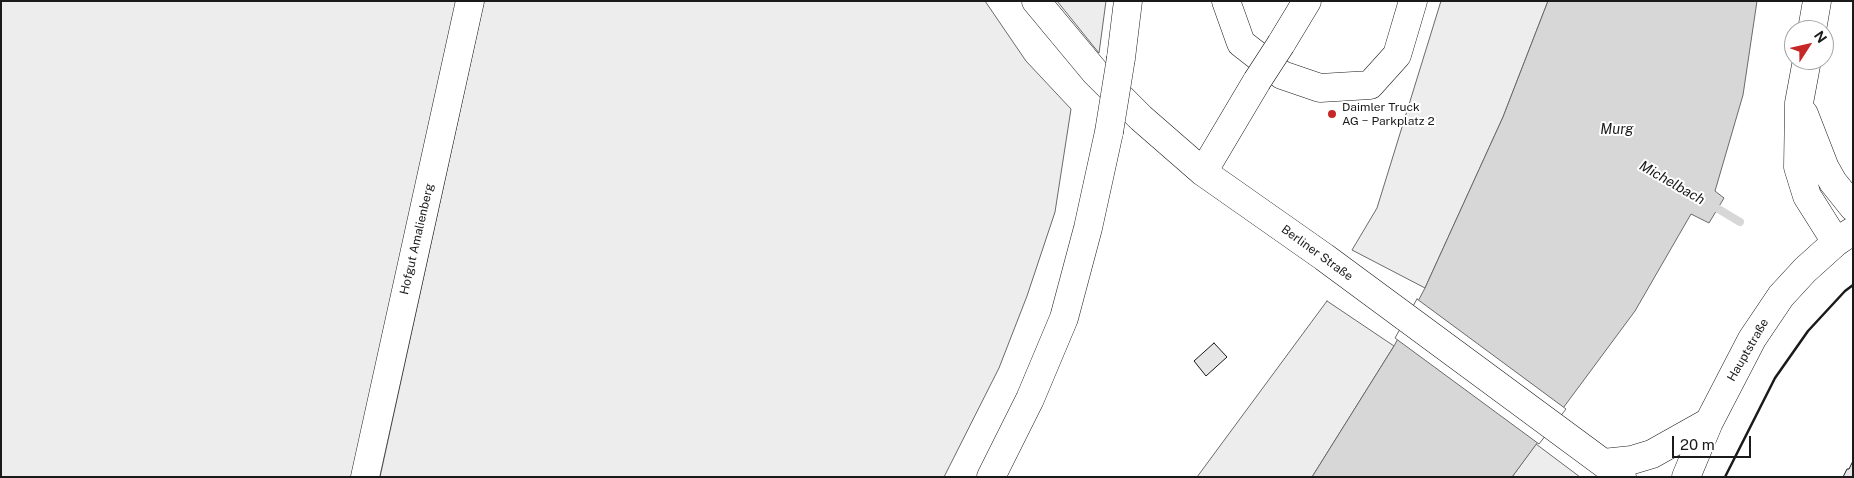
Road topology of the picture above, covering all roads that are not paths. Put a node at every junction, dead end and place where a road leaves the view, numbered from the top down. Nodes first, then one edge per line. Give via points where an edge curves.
1 (470, 1) edge
2 (1036, 1) edge
3 (1128, 1) edge
4 (1226, 1) edge
5 (1307, 1) edge
6 (1413, 1) edge
7 (1817, 1) edge
8 (1814, 20) edge
9 (1805, 70) edge
10 (1800, 103) junction
11 (1203, 172) junction
12 (1853, 207) edge
13 (1844, 237) edge
14 (1710, 422) junction
15 (1603, 463) edge
16 (365, 477) edge
17 (991, 477) edge
18 (1686, 477) edge

1 - 16 main road, Hofgut Amalienberg
2 - 11 main road, Berliner Straße via 1101,79
3 - 17 main road, bridge via 1109,132 1064,318 1030,399
4 - 6 main road via 1241,43 1282,75 1320,88 1370,85 1397,55
5 - 11 main road, bridge
7 - 8 main road
9 - 10 main road, Hauptstraße
10 - 12 main road via 1825,168
10 - 13 main road, Hauptstraße via 1798,167 1807,196
11 - 15 main road, Berliner Straße
13 - 14 main road, Hauptstraße via 1805,270 1781,296 1752,339
14 - 15 main road via 1652,454
14 - 18 main road, Hauptstraße

